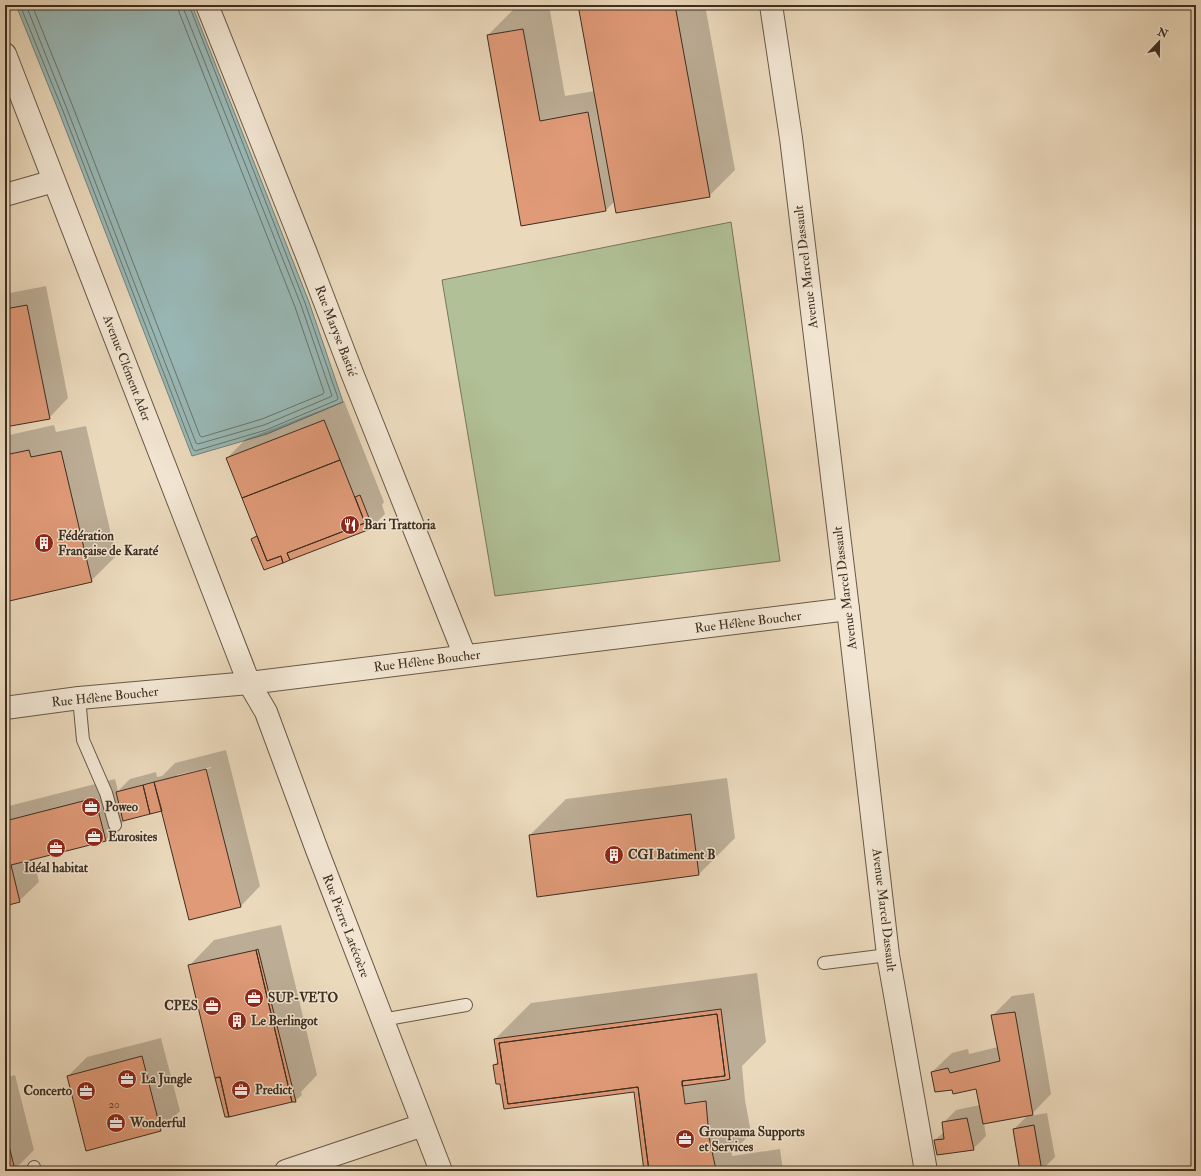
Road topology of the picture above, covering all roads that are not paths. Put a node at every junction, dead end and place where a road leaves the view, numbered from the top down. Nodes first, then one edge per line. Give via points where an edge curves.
1 (208, 5) edge
2 (771, 5) edge
3 (5, 54) edge
4 (54, 181) junction
5 (5, 195) edge
6 (848, 609) junction
7 (465, 656) junction
8 (249, 683) junction
9 (79, 698) junction
10 (5, 708) edge
11 (115, 825) dead end
12 (888, 956) junction
13 (824, 963) dead end
14 (466, 1005) dead end
15 (382, 1020) junction
16 (423, 1125) junction
17 (286, 1171) edge
18 (441, 1171) edge
19 (926, 1171) edge

1 - 7 street, Rue Maryse Bastié
2 - 6 street, Avenue Marcel Dassault via 790,138
3 - 4 street, Avenue Clément Ader
4 - 5 street
4 - 8 street, Avenue Clément Ader
6 - 7 street, Rue Hélène Boucher
6 - 12 street, Avenue Marcel Dassault
7 - 8 street, Rue Hélène Boucher
8 - 9 street, Rue Hélène Boucher
8 - 15 street, Rue Pierre Latécoère via 266,712
9 - 10 street, Rue Hélène Boucher
9 - 11 lane via 83,740 106,793
12 - 13 lane
12 - 19 street, Avenue Marcel Dassault
14 - 15 lane
15 - 16 street, Rue Pierre Latécoère
16 - 17 street
16 - 18 street, Rue Pierre Latécoère

